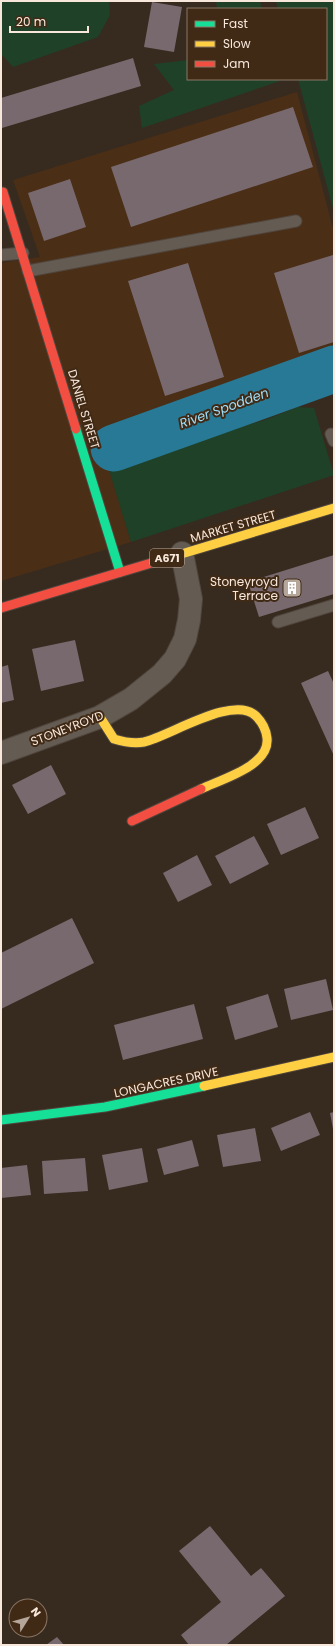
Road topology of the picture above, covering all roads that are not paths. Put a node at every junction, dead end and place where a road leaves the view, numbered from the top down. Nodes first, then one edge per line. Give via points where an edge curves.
1 (3, 192) dead end
2 (296, 221) dead end
3 (22, 253) junction
4 (1, 255) edge
5 (28, 271) junction
6 (334, 508) edge
7 (182, 553) junction
8 (120, 572) junction
9 (334, 605) edge
10 (1, 608) edge
11 (278, 622) dead end
12 (100, 717) junction
13 (1, 753) edge
14 (132, 821) dead end
15 (334, 1057) edge
16 (1, 1120) edge

1 - 3 street, DANIEL STREET
2 - 5 lane
3 - 4 lane
3 - 5 street, DANIEL STREET
5 - 8 street, DANIEL STREET
6 - 7 street, MARKET STREET / A671
7 - 8 street, MARKET STREET / A671
7 - 12 street, STONEYROYD via 191,599 185,640 162,674 131,699
8 - 10 street, MARKET STREET / A671
9 - 11 lane
12 - 13 street, STONEYROYD
12 - 14 street via 114,740 128,743 145,742 225,711 248,710 263,724 267,737 267,748 260,759 250,766
15 - 16 street, LONGACRES DRIVE via 104,1108

